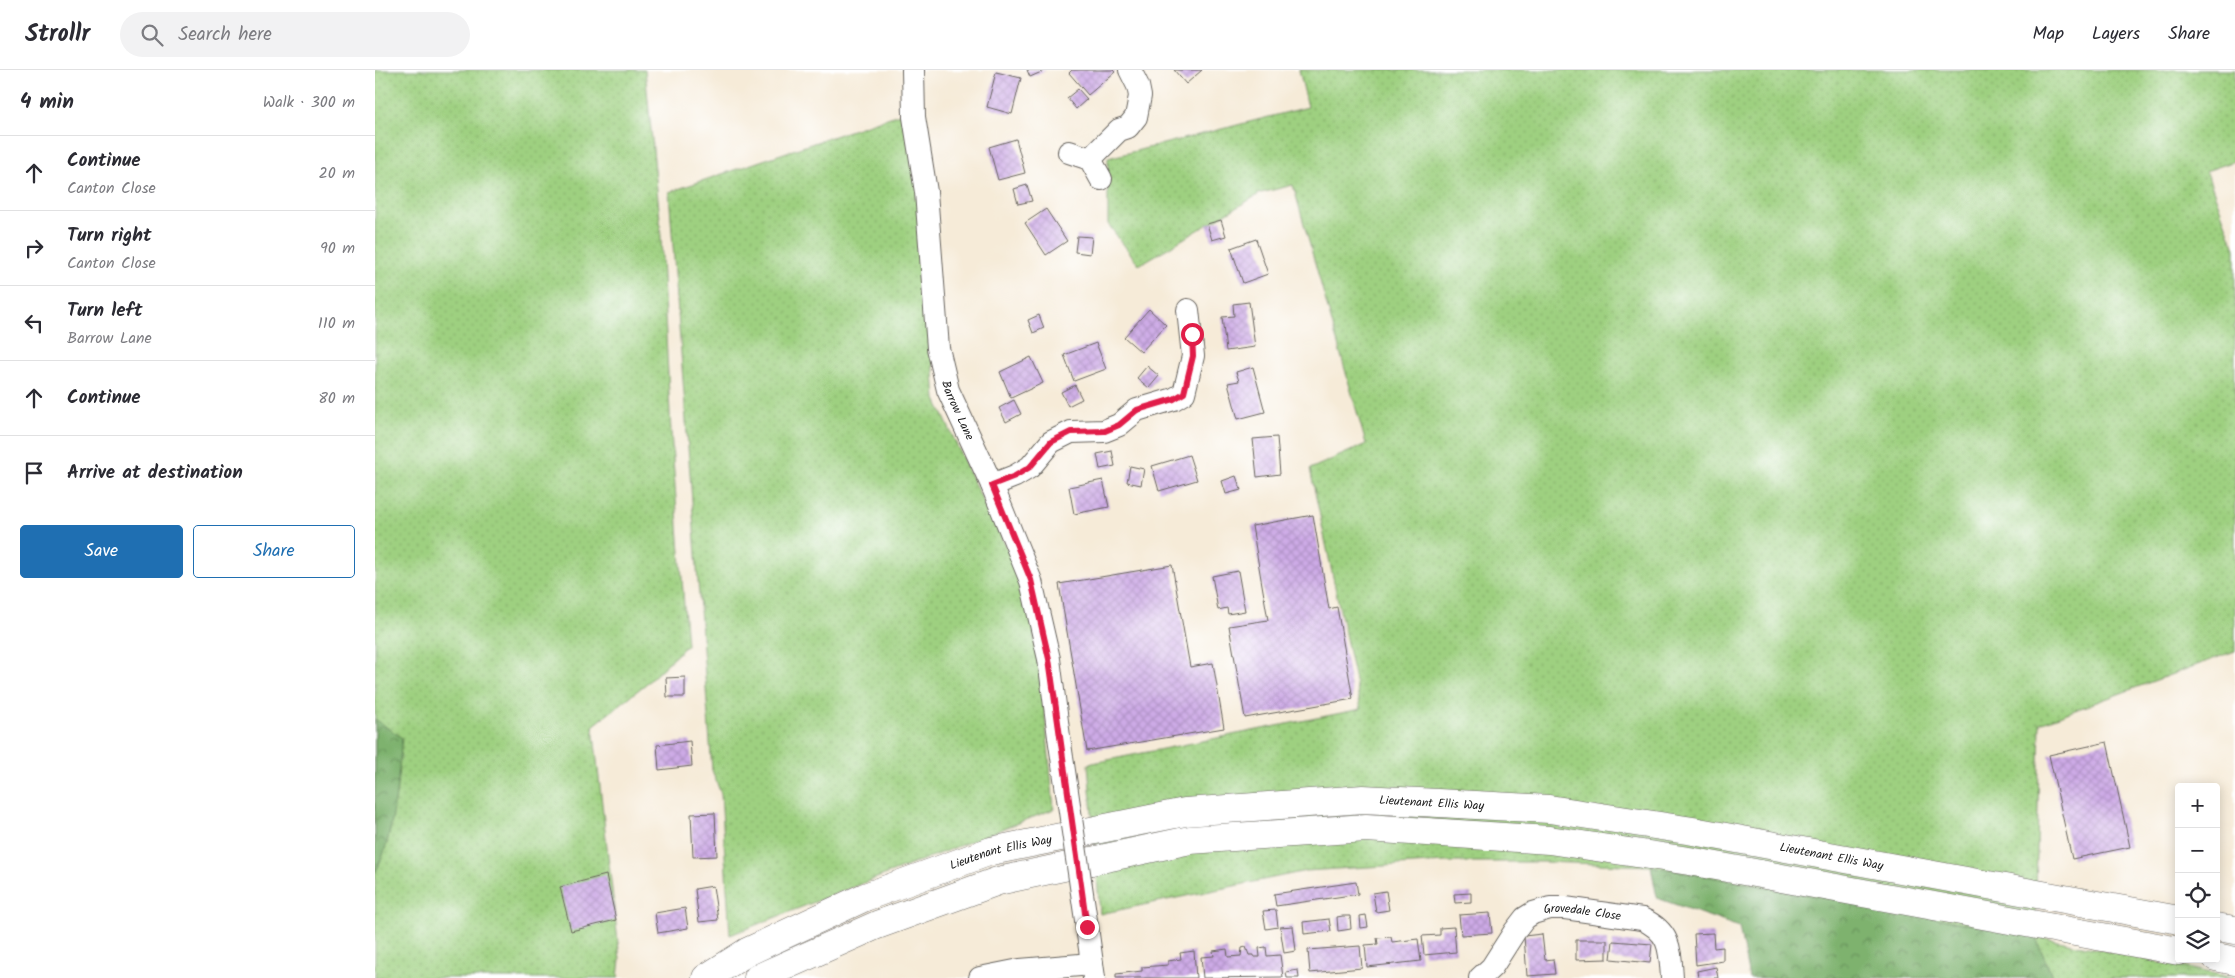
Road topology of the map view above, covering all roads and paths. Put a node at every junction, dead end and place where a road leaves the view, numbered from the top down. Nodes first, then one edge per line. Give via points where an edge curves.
1 (913, 70) edge
2 (1130, 70) edge
3 (1069, 152) dead end
4 (1090, 159) junction
5 (1101, 179) dead end
6 (1188, 310) dead end
7 (992, 485) junction
8 (2175, 919) edge
9 (2220, 928) edge
10 (2235, 930) edge
11 (2175, 949) edge
12 (2220, 959) edge
13 (2235, 961) edge
14 (1093, 971) edge
15 (1068, 972) edge
16 (1483, 977) edge
17 (706, 978) edge
18 (758, 978) edge
19 (980, 978) edge
20 (1672, 978) edge

1 - 7 street, Barrow Lane via 914,117 926,192 938,348 948,390
2 - 4 street via 1140,96 1136,117
3 - 4 street
4 - 5 street
6 - 7 street via 1193,356 1184,393 1137,410 1119,425 1105,431 1071,432 1051,442 1030,467
7 - 14 street, Barrow Lane, bridge via 1031,580 1049,659
8 - 17 main road, Lieutenant Ellis Way via 1693,831 1558,810 1363,799 1185,812 991,851 865,897 747,952
9 - 10 main road
11 - 18 main road via 1689,861 1549,840 1367,828 1190,840 998,881 877,925
12 - 13 main road
14 - 15 street
15 - 19 street via 1020,970
16 - 20 street, Grovedale Close via 1525,918 1551,908 1565,908 1653,924 1661,931 1669,947

